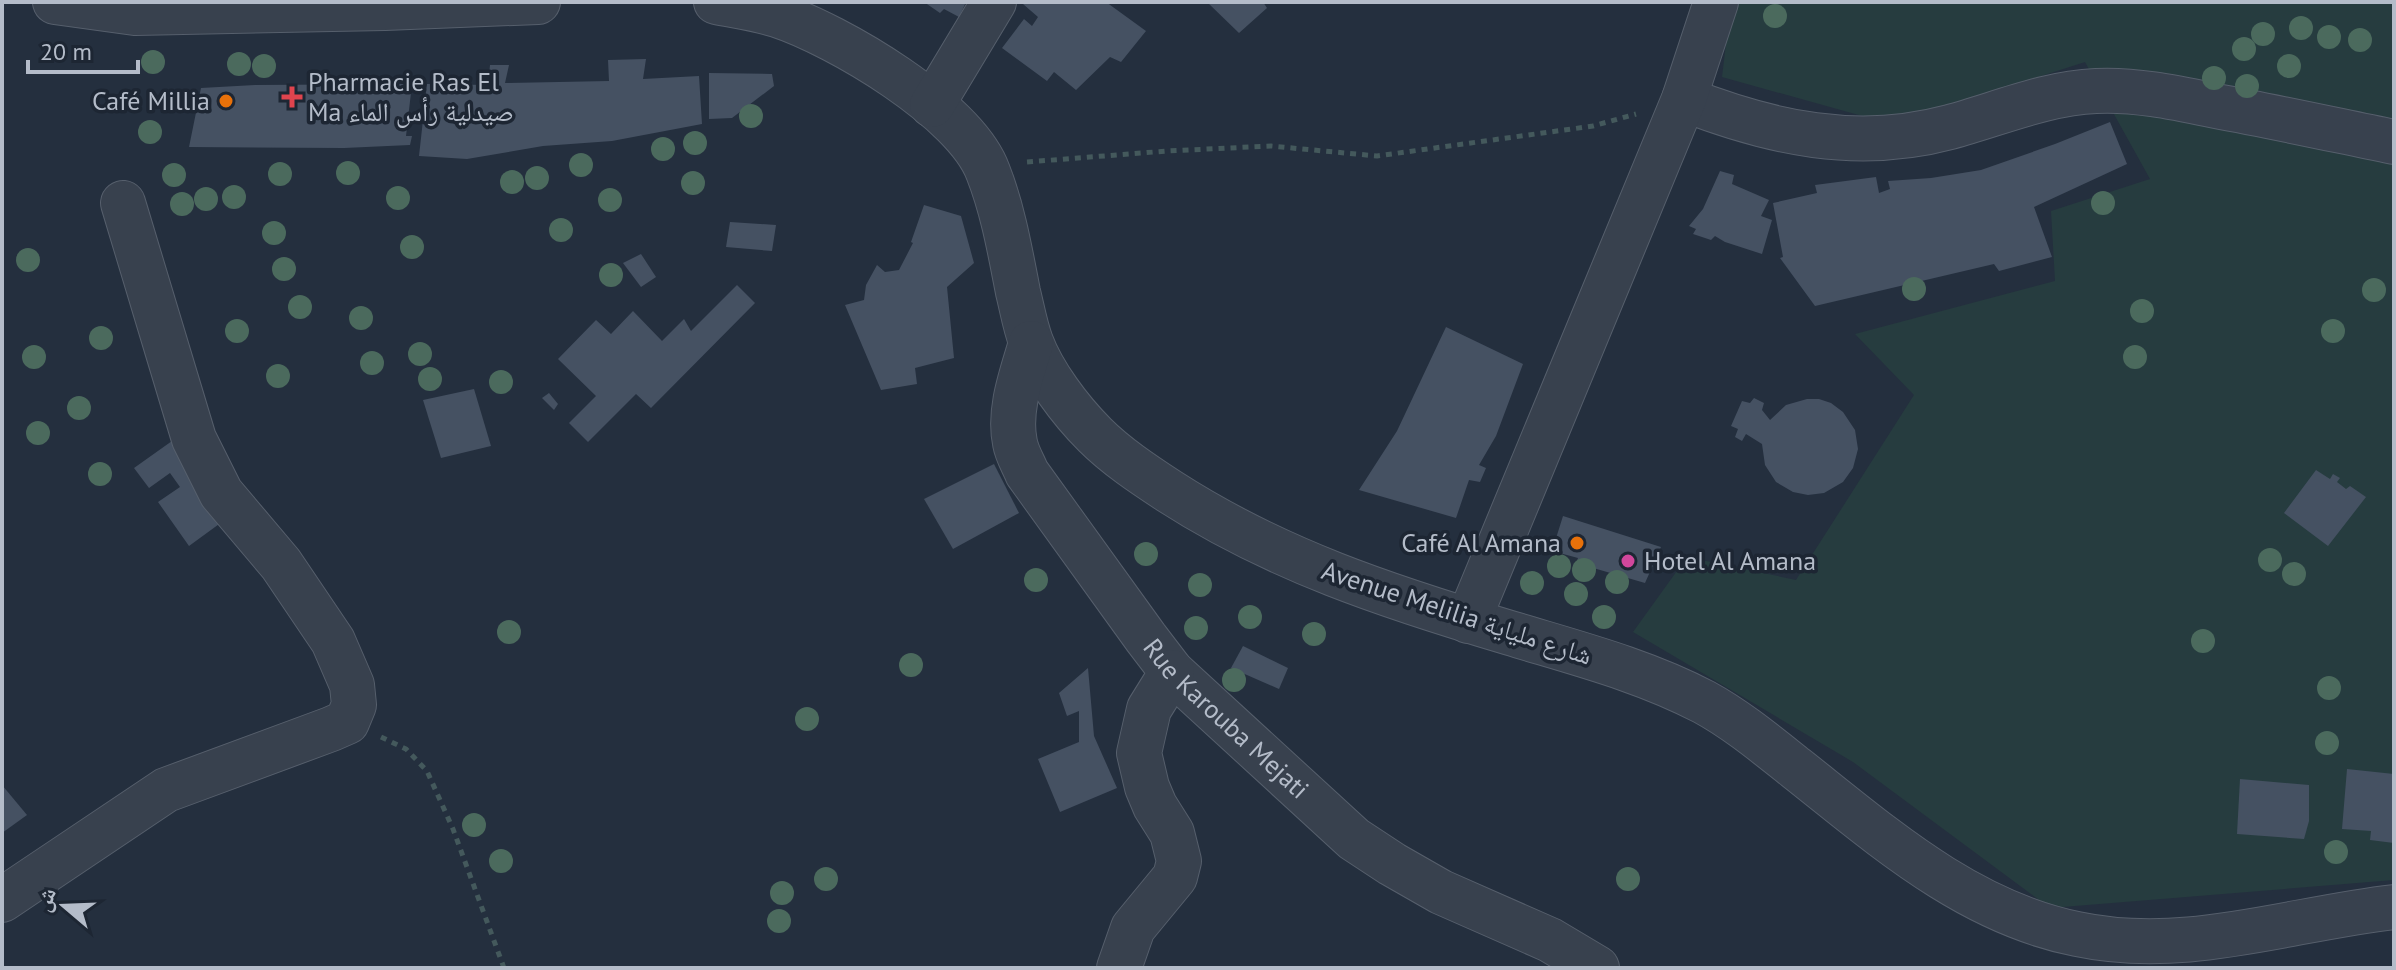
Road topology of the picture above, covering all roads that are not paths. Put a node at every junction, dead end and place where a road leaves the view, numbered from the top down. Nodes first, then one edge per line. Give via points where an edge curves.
1 (55, 2) edge
2 (538, 2) edge
3 (716, 2) edge
4 (994, 2) edge
5 (1716, 2) edge
6 (1682, 104) junction
7 (932, 105) junction
8 (2394, 142) edge
9 (123, 203) dead end
10 (1031, 343) junction
11 (1468, 621) junction
12 (1172, 672) junction
13 (2, 900) edge
14 (2394, 907) edge
15 (1119, 968) edge
16 (1597, 968) edge

1 - 2 street via 135,13
3 - 7 street, Avenue Melilia شارع ملياية via 777,15 838,42
4 - 7 street
5 - 6 street
6 - 8 street via 1769,127 1860,139 1947,128 2070,93 2122,91
6 - 11 street
7 - 10 street, Avenue Melilia شارع ملياية via 964,134 986,165
9 - 13 street via 194,439 221,493 281,564 333,641 352,685 354,705 347,722 166,790
10 - 11 street, Avenue Melilia شارع ملياية via 1061,395 1097,437 1212,518 1341,578
10 - 12 street, Rue Karouba Mejati via 1013,428 1027,473
11 - 14 street, Avenue Melilia شارع ملياية via 1609,663 1708,704 1943,879 1987,905 2033,923 2136,942 2198,940
12 - 15 street via 1149,709 1139,753 1147,787 1172,833 1179,861 1175,877 1133,928
12 - 16 street, Rue Karouba Mejati via 1354,839 1441,892 1550,940

